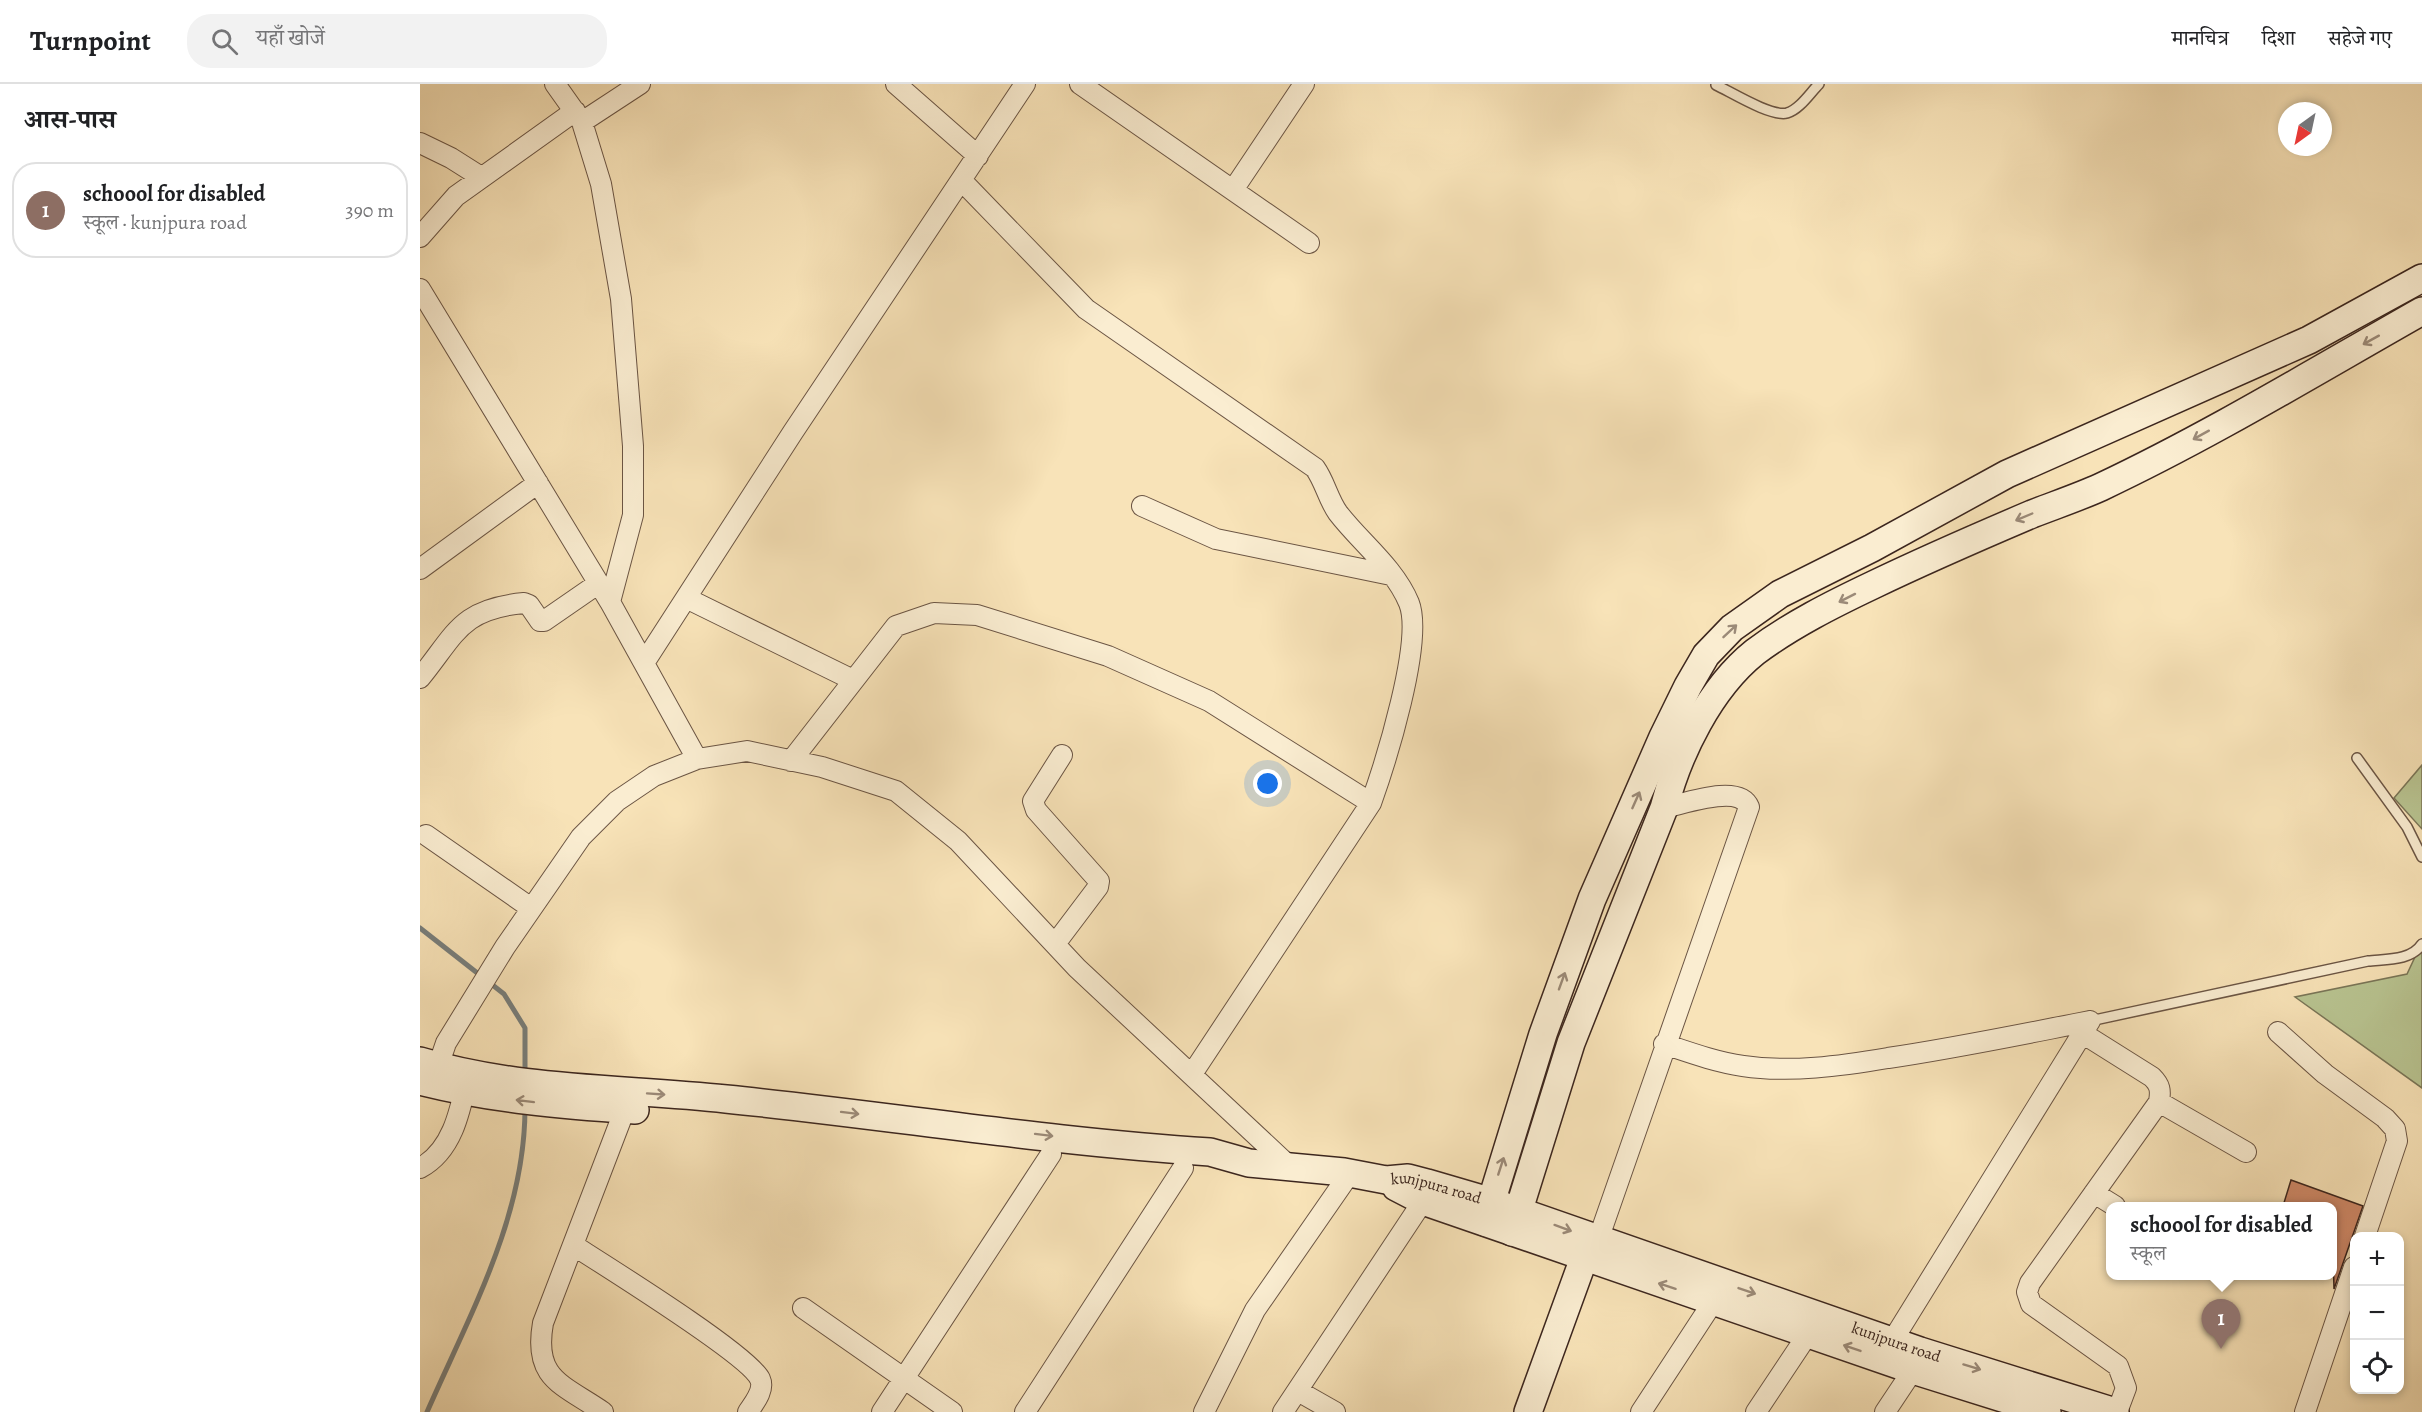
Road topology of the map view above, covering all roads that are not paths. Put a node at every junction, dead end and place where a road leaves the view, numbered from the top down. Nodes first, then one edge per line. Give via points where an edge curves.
1 (555, 84) edge
2 (640, 84) edge
3 (896, 84) edge
4 (1025, 84) edge
5 (1080, 84) edge
6 (1304, 84) edge
7 (1819, 84) edge
8 (1716, 85) edge
9 (578, 116) junction
10 (420, 143) edge
11 (978, 156) junction
12 (481, 177) junction
13 (962, 181) junction
14 (1233, 190) junction
15 (420, 237) edge
16 (1309, 243) dead end
17 (2422, 278) edge
18 (420, 289) edge
19 (2422, 311) edge
20 (538, 483) junction
21 (1142, 506) dead end
22 (420, 569) edge
23 (1391, 575) junction
24 (598, 583) junction
25 (686, 598) junction
26 (610, 602) junction
27 (644, 663) junction
28 (420, 678) edge
29 (853, 680) junction
30 (1062, 755) dead end
31 (2357, 758) dead end
32 (697, 759) junction
33 (790, 761) junction
34 (1371, 803) junction
35 (1664, 808) junction
36 (426, 835) dead end
37 (2422, 857) edge
38 (531, 908) junction
39 (2422, 944) edge
40 (1055, 945) junction
41 (2086, 1027) junction
42 (2278, 1032) dead end
43 (1664, 1044) junction
44 (431, 1067) edge
45 (1192, 1074) junction
46 (471, 1084) junction
47 (576, 1097) junction
48 (2159, 1102) junction
49 (625, 1109) junction
50 (2246, 1152) dead end
51 (1051, 1154) junction
52 (1249, 1163) junction
53 (1289, 1166) junction
54 (420, 1168) edge
55 (1183, 1168) junction
56 (1350, 1173) junction
57 (1386, 1180) junction
58 (2094, 1193) junction
59 (1422, 1201) junction
60 (2109, 1202) edge
61 (1487, 1212) junction
62 (1515, 1222) junction
63 (2366, 1232) edge
64 (573, 1245) junction
65 (1591, 1249) junction
66 (2350, 1282) edge
67 (1713, 1302) junction
68 (803, 1308) dead end
69 (1808, 1334) junction
70 (1887, 1349) junction
71 (1913, 1370) junction
72 (904, 1379) junction
73 (1298, 1391) junction
74 (2043, 1411) edge
75 (603, 1412) edge
76 (748, 1412) edge
77 (882, 1412) edge
78 (952, 1412) edge
79 (1025, 1412) edge
80 (1204, 1412) edge
81 (1283, 1412) edge
82 (1335, 1412) edge
83 (1528, 1412) edge
84 (1641, 1412) edge
85 (1756, 1412) edge
86 (1886, 1412) edge
87 (2116, 1412) edge
88 (2305, 1412) edge

1 - 9 street
2 - 9 street
3 - 11 street
4 - 11 street
5 - 14 street
6 - 14 street
7 - 8 lane via 1786,113 1773,112
9 - 12 street
9 - 26 street via 601,184 613,237 633,446 633,515
10 - 12 street
11 - 13 street
12 - 15 street via 456,196
13 - 23 street via 1086,309 1315,468 1334,507
13 - 25 street
14 - 16 street
61 -> 17 street via 1543,1034 1592,899 1688,686 1706,656 1732,628 1780,594 2007,474 2309,340
18 - 20 street
19 -> 35 street via 2100,487 1944,552 1797,624 1754,653 1727,682 1698,723
20 - 22 street
20 - 24 street
21 - 23 street via 1216,539
23 - 34 street via 1409,604 1412,628 1404,691
24 - 26 street
24 - 28 street via 544,621 524,603 465,620
25 - 27 street
25 - 29 street
26 - 27 street
27 - 32 street
29 - 33 street
29 - 34 street via 896,626 934,613 976,615 1108,656 1209,701
30 - 40 street via 1033,801 1036,810 1099,881
31 - 37 lane via 2407,827
32 - 33 street via 747,751
32 - 38 street via 654,776 618,801 581,837
33 - 40 street via 896,791 958,841
34 - 45 street
35 - 43 street via 1725,795 1738,796 1749,807
35 - 62 street via 1571,1043
36 - 38 street
38 - 44 street
39 - 41 lane via 2408,956 2357,964
40 - 45 street
41 - 43 street via 1850,1064 1789,1068 1706,1059
41 - 48 street via 2152,1077 2161,1091
41 - 70 street
42 - 63 street via 2395,1129 2397,1141
43 - 65 street
44 - 46 street
45 - 53 street
46 - 47 street
46 - 54 street via 443,1149 434,1161
47 - 49 street
47 -> 52 street via 724,1098 1210,1152
48 - 50 street
48 - 58 street
49 - 51 street
49 - 64 street
51 - 55 street
51 - 72 street
52 - 53 street
52 - 55 street via 1225,1169
53 - 56 street
55 - 79 street
56 - 57 street
56 - 80 street via 1255,1310
57 - 59 street, kunjpura road
57 - 61 street, kunjpura road via 1408,1178
58 - 60 street
58 - 87 street via 2027,1292 2038,1311 2118,1366 2126,1388
59 - 61 street, kunjpura road
59 - 73 street
61 - 62 street, kunjpura road
62 - 65 street, kunjpura road
64 - 75 street via 543,1323 542,1363 555,1379
64 - 76 street via 750,1367 760,1379 761,1389
67 -> 65 street, kunjpura road
65 -> 70 street, kunjpura road
65 - 83 street
66 - 88 street
67 - 69 street, kunjpura road
67 - 84 street
68 - 72 street
70 -> 69 street, kunjpura road
69 - 85 street
70 - 71 street, kunjpura road
70 -> 87 street, kunjpura road
71 - 74 street, kunjpura road
71 - 86 street
72 - 77 street
72 - 78 street
73 - 81 street
73 - 82 street

